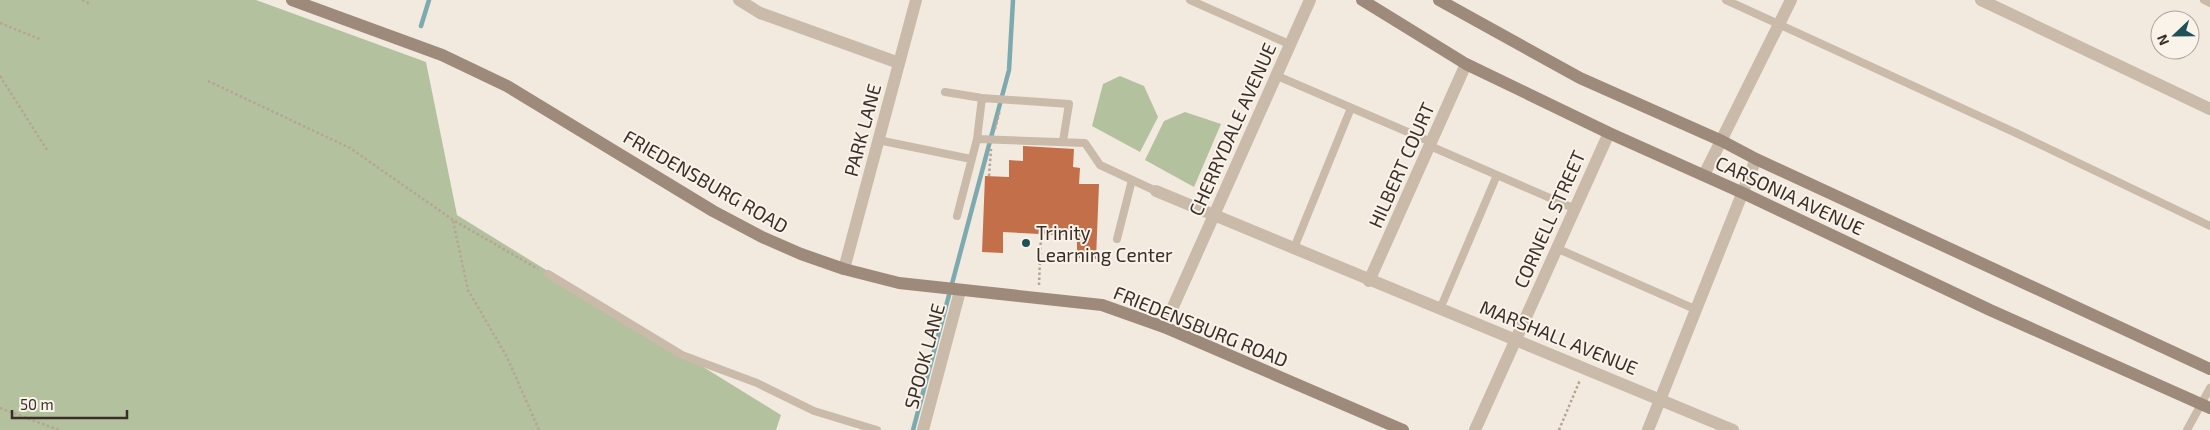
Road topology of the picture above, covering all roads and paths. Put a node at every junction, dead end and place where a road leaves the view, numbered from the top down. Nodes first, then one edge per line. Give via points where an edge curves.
1 (82, 0) edge
2 (292, 0) edge
3 (738, 0) edge
4 (916, 0) edge
5 (1190, 0) edge
6 (1310, 0) edge
7 (1362, 0) edge
8 (1439, 0) edge
9 (1726, 0) edge
10 (1791, 0) edge
11 (1981, 0) edge
12 (2204, 0) edge
13 (2210, 3) edge
14 (90, 4) dead end
15 (0, 23) edge
16 (1780, 26) junction
17 (42, 40) dead end
18 (1289, 44) junction
19 (899, 62) junction
20 (1466, 64) junction
21 (1275, 75) junction
22 (0, 76) edge
23 (208, 81) dead end
24 (945, 92) dead end
25 (982, 98) junction
26 (1351, 108) junction
27 (2210, 109) edge
28 (1009, 110) dead end
29 (1609, 134) junction
30 (994, 136) dead end
31 (977, 139) junction
32 (878, 140) junction
33 (1062, 141) junction
34 (1722, 141) junction
35 (1431, 144) junction
36 (992, 145) dead end
37 (48, 150) dead end
38 (971, 159) junction
39 (1756, 160) junction
40 (1497, 175) junction
41 (1704, 175) junction
42 (989, 176) dead end
43 (1132, 180) junction
44 (1156, 191) joint
45 (1743, 192) junction
46 (1573, 208) junction
47 (957, 216) dead end
48 (1214, 217) junction
49 (453, 220) junction
50 (2210, 226) edge
51 (1041, 234) dead end
52 (1117, 239) dead end
53 (1294, 248) junction
54 (1556, 248) junction
55 (844, 269) junction
56 (548, 274) joint
57 (1369, 281) junction
58 (960, 291) junction
59 (1039, 298) junction
60 (1440, 309) junction
61 (1697, 310) junction
62 (1164, 327) junction
63 (1516, 338) junction
64 (1585, 367) junction
65 (2210, 369) edge
66 (2210, 388) edge
67 (1661, 399) junction
68 (2206, 406) edge
69 (0, 408) edge
70 (58, 430) edge
71 (539, 430) edge
72 (877, 430) edge
73 (923, 430) edge
74 (1404, 430) edge
75 (1475, 430) edge
76 (1559, 430) edge
77 (1648, 430) edge
78 (1734, 430) edge
79 (2188, 430) edge

1 - 14 path
2 - 55 street, FRIEDENSBURG ROAD via 442,55 507,86 762,238
3 - 19 street via 760,13
4 - 19 street, PARK LANE
5 - 18 lane
6 - 18 street, CHERRYDALE AVENUE
7 - 20 street, CARSONIA AVENUE
8 - 34 street, CARSONIA AVENUE via 1580,78
9 - 16 lane
10 - 16 street
11 - 27 street
12 - 13 lane
15 - 17 path
16 - 34 street
16 - 50 lane via 2016,133
18 - 21 street, CHERRYDALE AVENUE
19 - 32 street, PARK LANE
20 - 29 street, CARSONIA AVENUE
20 - 35 street, HILBERT COURT
21 - 26 lane
21 - 48 street, CHERRYDALE AVENUE
22 - 37 path
23 - 49 path via 350,148
24 - 25 lane
25 - 31 lane
25 - 33 lane via 1069,104
26 - 35 lane
26 - 53 lane
28 - 30 path via 1000,109
29 - 41 street, CARSONIA AVENUE
29 - 46 street, CORNELL STREET
31 - 33 lane
31 - 38 lane
32 - 38 lane
32 - 55 street, PARK LANE
33 - 43 lane via 1085,143 1100,165
34 - 39 street, CARSONIA AVENUE
34 - 41 street
35 - 40 lane
35 - 57 street, HILBERT COURT
36 - 42 path
38 - 47 lane
39 - 45 street
39 - 65 street, CARSONIA AVENUE
40 - 46 lane
40 - 60 lane
41 - 45 street, CARSONIA AVENUE
43 - 44 lane
43 - 52 lane
44 - 48 street, MARSHALL AVENUE
45 - 61 street
45 - 68 street, CARSONIA AVENUE via 1998,314
46 - 54 street, CORNELL STREET
48 - 53 street, MARSHALL AVENUE
48 - 62 street, CHERRYDALE AVENUE
49 - 56 path
49 - 71 path via 468,290 507,357
51 - 59 path
53 - 57 street, MARSHALL AVENUE
54 - 61 lane
54 - 63 street, CORNELL STREET
55 - 58 street, FRIEDENSBURG ROAD via 899,283
56 - 72 lane via 682,355 757,383 814,411
57 - 60 street, MARSHALL AVENUE
58 - 59 street, FRIEDENSBURG ROAD
58 - 73 street, SPOOK LANE
59 - 62 street, FRIEDENSBURG ROAD via 1102,305
60 - 63 street, MARSHALL AVENUE
61 - 67 street
62 - 74 street, FRIEDENSBURG ROAD
63 - 64 street, MARSHALL AVENUE
63 - 75 street, CORNELL STREET
64 - 67 street, MARSHALL AVENUE
64 - 76 path
66 - 68 lane
67 - 77 street
67 - 78 street, MARSHALL AVENUE
68 - 79 lane
69 - 70 path

